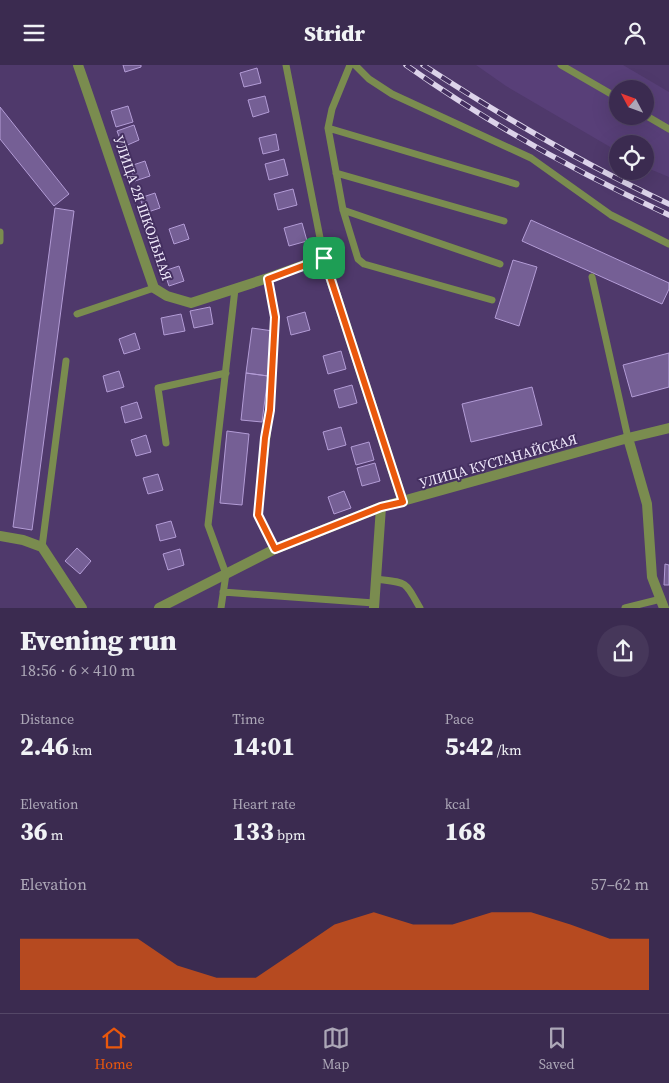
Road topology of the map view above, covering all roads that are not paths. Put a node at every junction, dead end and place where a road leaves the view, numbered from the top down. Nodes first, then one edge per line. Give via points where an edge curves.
1 (78, 65) edge
2 (286, 65) edge
3 (350, 65) edge
4 (355, 65) edge
5 (561, 65) edge
6 (609, 93) edge
7 (654, 120) edge
8 (328, 128) junction
9 (669, 129) edge
10 (336, 173) junction
11 (516, 184) dead end
12 (343, 210) junction
13 (504, 221) dead end
14 (0, 232) edge
15 (0, 241) edge
16 (669, 244) edge
17 (324, 258) junction
18 (500, 264) dead end
19 (592, 277) dead end
20 (154, 288) junction
21 (235, 289) junction
22 (492, 299) dead end
23 (77, 314) dead end
24 (66, 361) dead end
25 (226, 373) junction
26 (270, 410) road end
27 (669, 428) edge
28 (628, 438) junction
29 (166, 443) dead end
30 (403, 502) junction
31 (381, 507) junction
32 (0, 537) edge
33 (42, 547) junction
34 (275, 549) junction
35 (226, 574) junction
36 (376, 579) junction
37 (223, 592) junction
38 (662, 603) edge
39 (374, 606) edge
40 (82, 608) edge
41 (159, 608) edge
42 (221, 608) edge
43 (420, 608) edge
44 (625, 608) edge

1 - 20 street, УЛИЦА 2Я ШКОЛЬНАЯ
2 - 17 lane
3 - 8 lane
4 - 16 lane via 392,94 531,159 611,215
5 - 6 lane
7 - 9 lane
8 - 10 lane
8 - 11 lane
10 - 12 lane
10 - 13 lane
12 - 18 lane
12 - 22 lane via 358,259 364,264
14 - 15 lane
17 - 21 street, УЛИЦА 2Я ШКОЛЬНАЯ
17 - 30 street
19 - 28 lane
20 - 21 street, УЛИЦА 2Я ШКОЛЬНАЯ via 191,303
20 - 23 lane
21 - 25 lane
24 - 33 lane
25 - 29 lane via 158,388
25 - 35 lane via 208,525
26 - 34 lane via 258,515
27 - 28 street, УЛИЦА КУСТАНАЙСКАЯ
28 - 30 street, УЛИЦА КУСТАНАЙСКАЯ
28 - 38 street via 647,504 652,577
30 - 31 street, УЛИЦА КУСТАНАЙСКАЯ
31 - 34 street, УЛИЦА КУСТАНАЙСКАЯ
31 - 36 street
32 - 33 street
33 - 40 street
34 - 35 street, УЛИЦА КУСТАНАЙСКАЯ
35 - 37 lane
35 - 41 street, УЛИЦА КУСТАНАЙСКАЯ
36 - 39 street
36 - 43 lane via 407,585
37 - 39 lane
37 - 42 lane
38 - 44 lane

